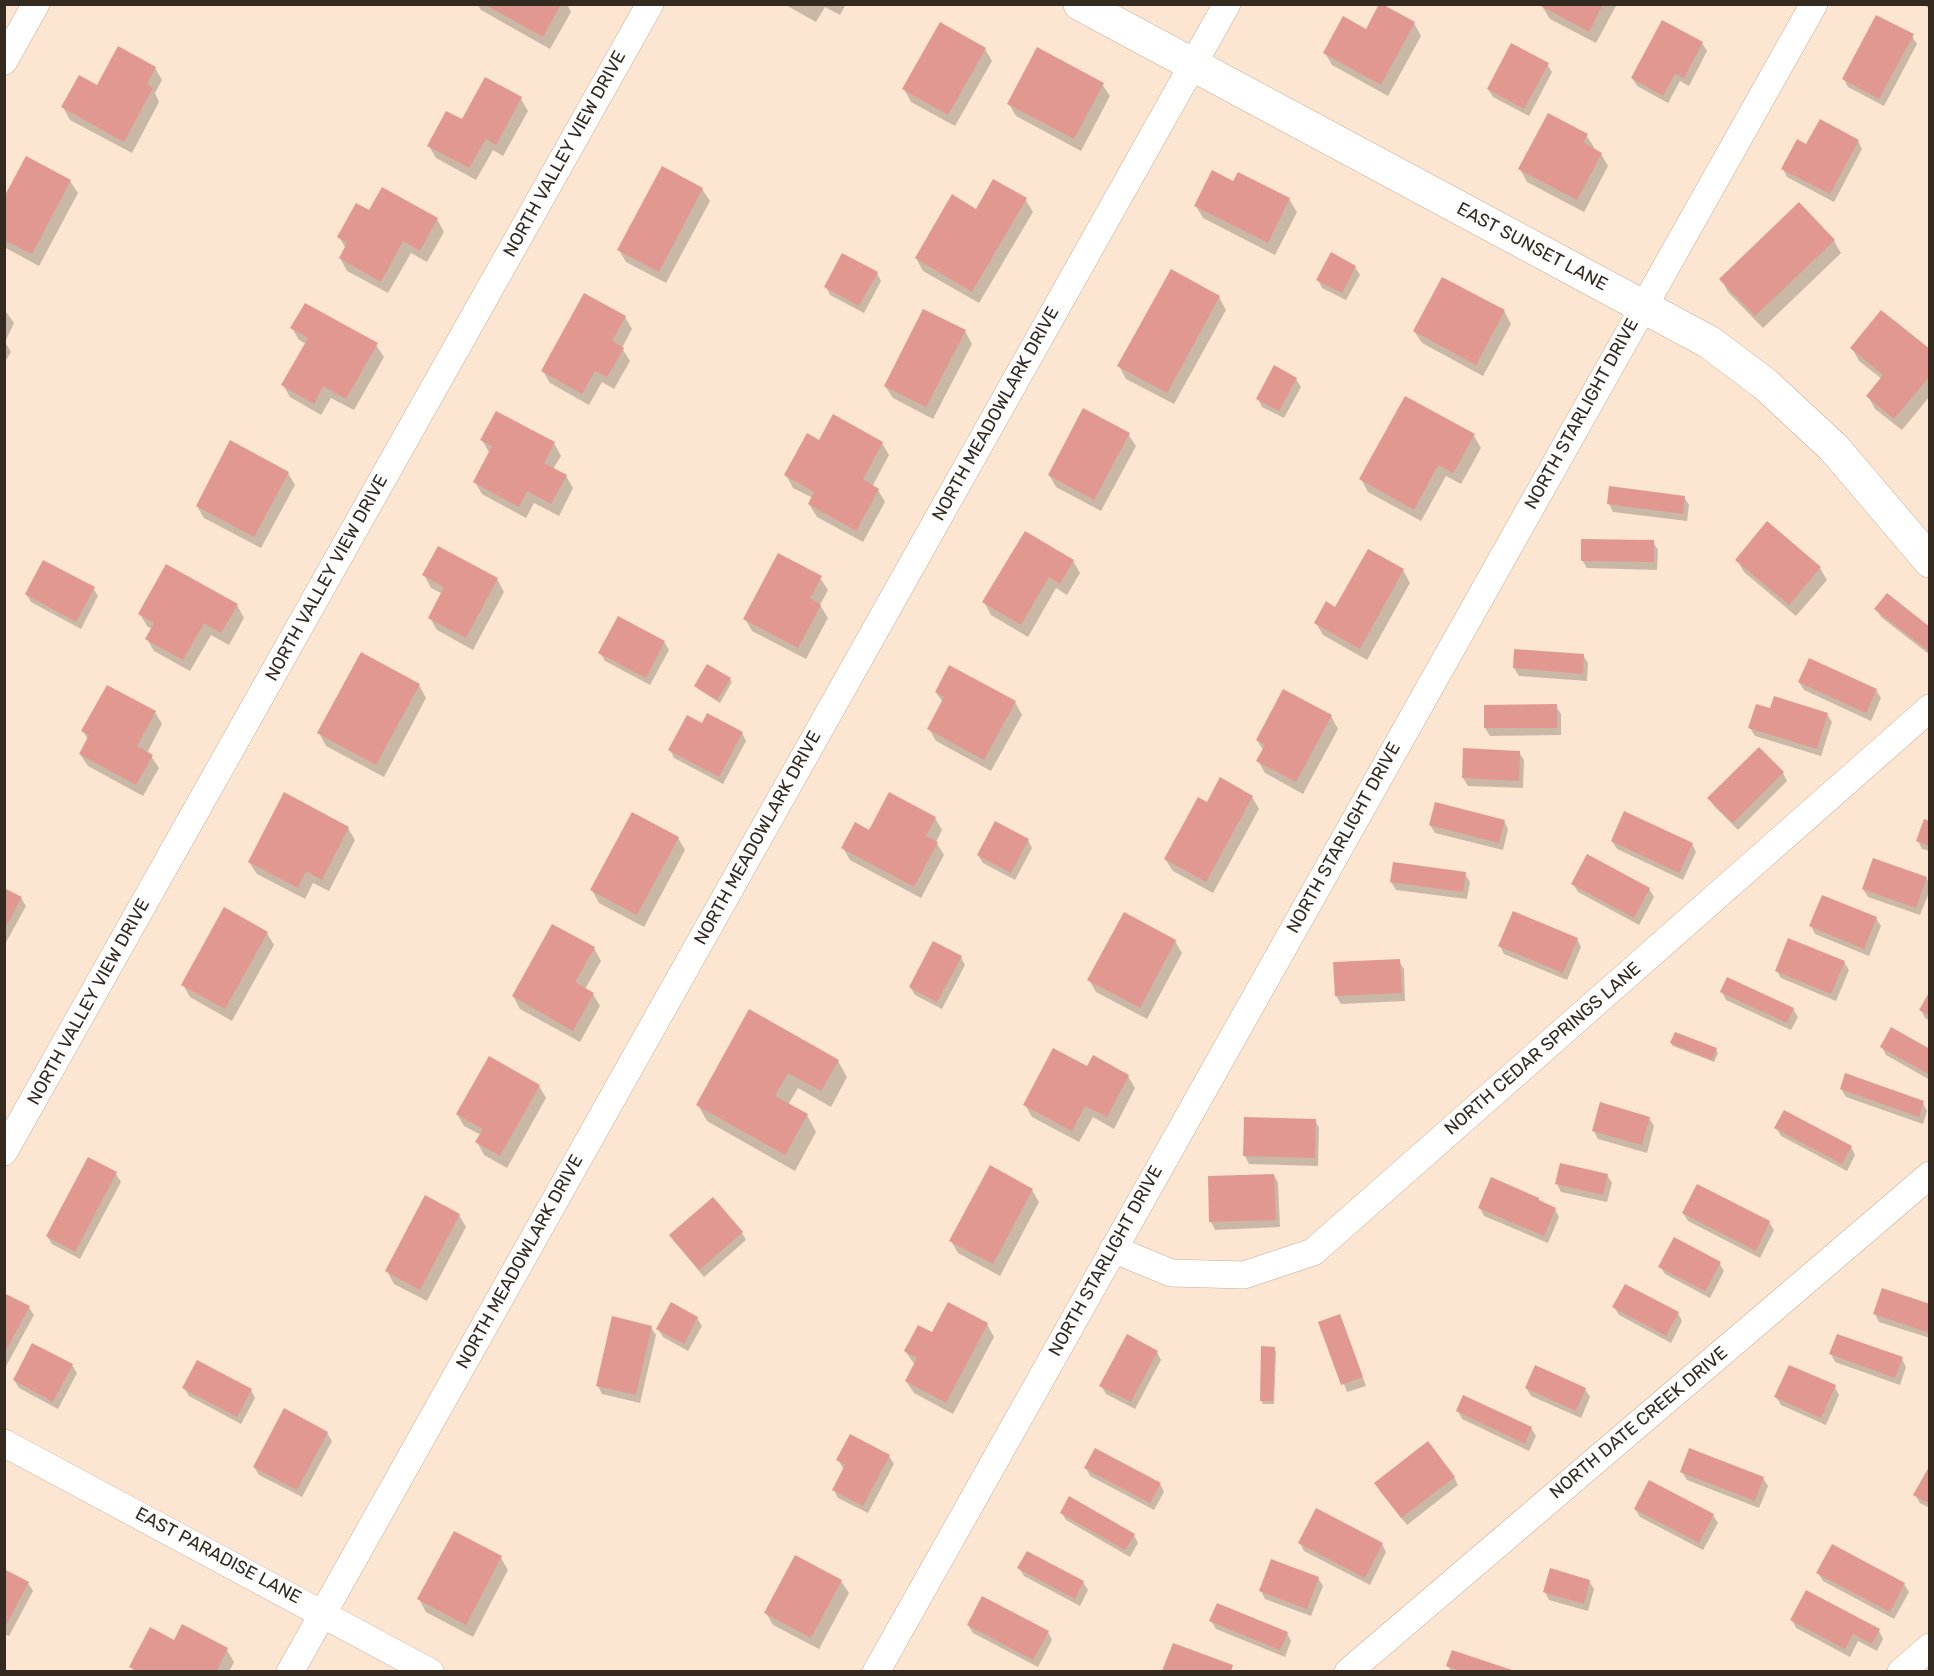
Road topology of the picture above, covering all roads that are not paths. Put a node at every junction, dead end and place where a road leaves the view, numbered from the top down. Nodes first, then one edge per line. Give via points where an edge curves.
1 (36, 4) edge
2 (650, 4) edge
3 (1080, 4) edge
4 (1227, 4) edge
5 (1814, 4) edge
6 (4, 61) edge
7 (1193, 65) junction
8 (1642, 307) junction
9 (1929, 561) edge
10 (1929, 708) edge
11 (4, 1152) edge
12 (1929, 1175) edge
13 (1113, 1249) junction
14 (4, 1443) edge
15 (323, 1613) junction
16 (1929, 1647) edge
17 (290, 1671) edge
18 (430, 1671) edge
19 (876, 1671) edge
20 (1348, 1671) edge
21 (1901, 1671) edge

1 - 6 street
2 - 11 street, NORTH VALLEY VIEW DRIVE
3 - 7 street, EAST SUNSET LANE
4 - 7 street, NORTH MEADOWLARK DRIVE
5 - 8 street, NORTH STARLIGHT DRIVE
7 - 8 street, EAST SUNSET LANE
7 - 15 street, NORTH MEADOWLARK DRIVE
8 - 9 street, EAST SUNSET LANE via 1709,342 1765,384 1834,448
8 - 13 street, NORTH STARLIGHT DRIVE
10 - 13 street, NORTH CEDAR SPRINGS LANE via 1313,1252 1244,1275 1171,1273
12 - 20 street, NORTH DATE CREEK DRIVE
13 - 19 street, NORTH STARLIGHT DRIVE
14 - 15 street, EAST PARADISE LANE
15 - 17 street, NORTH MEADOWLARK DRIVE
15 - 18 street, EAST PARADISE LANE
16 - 21 street

